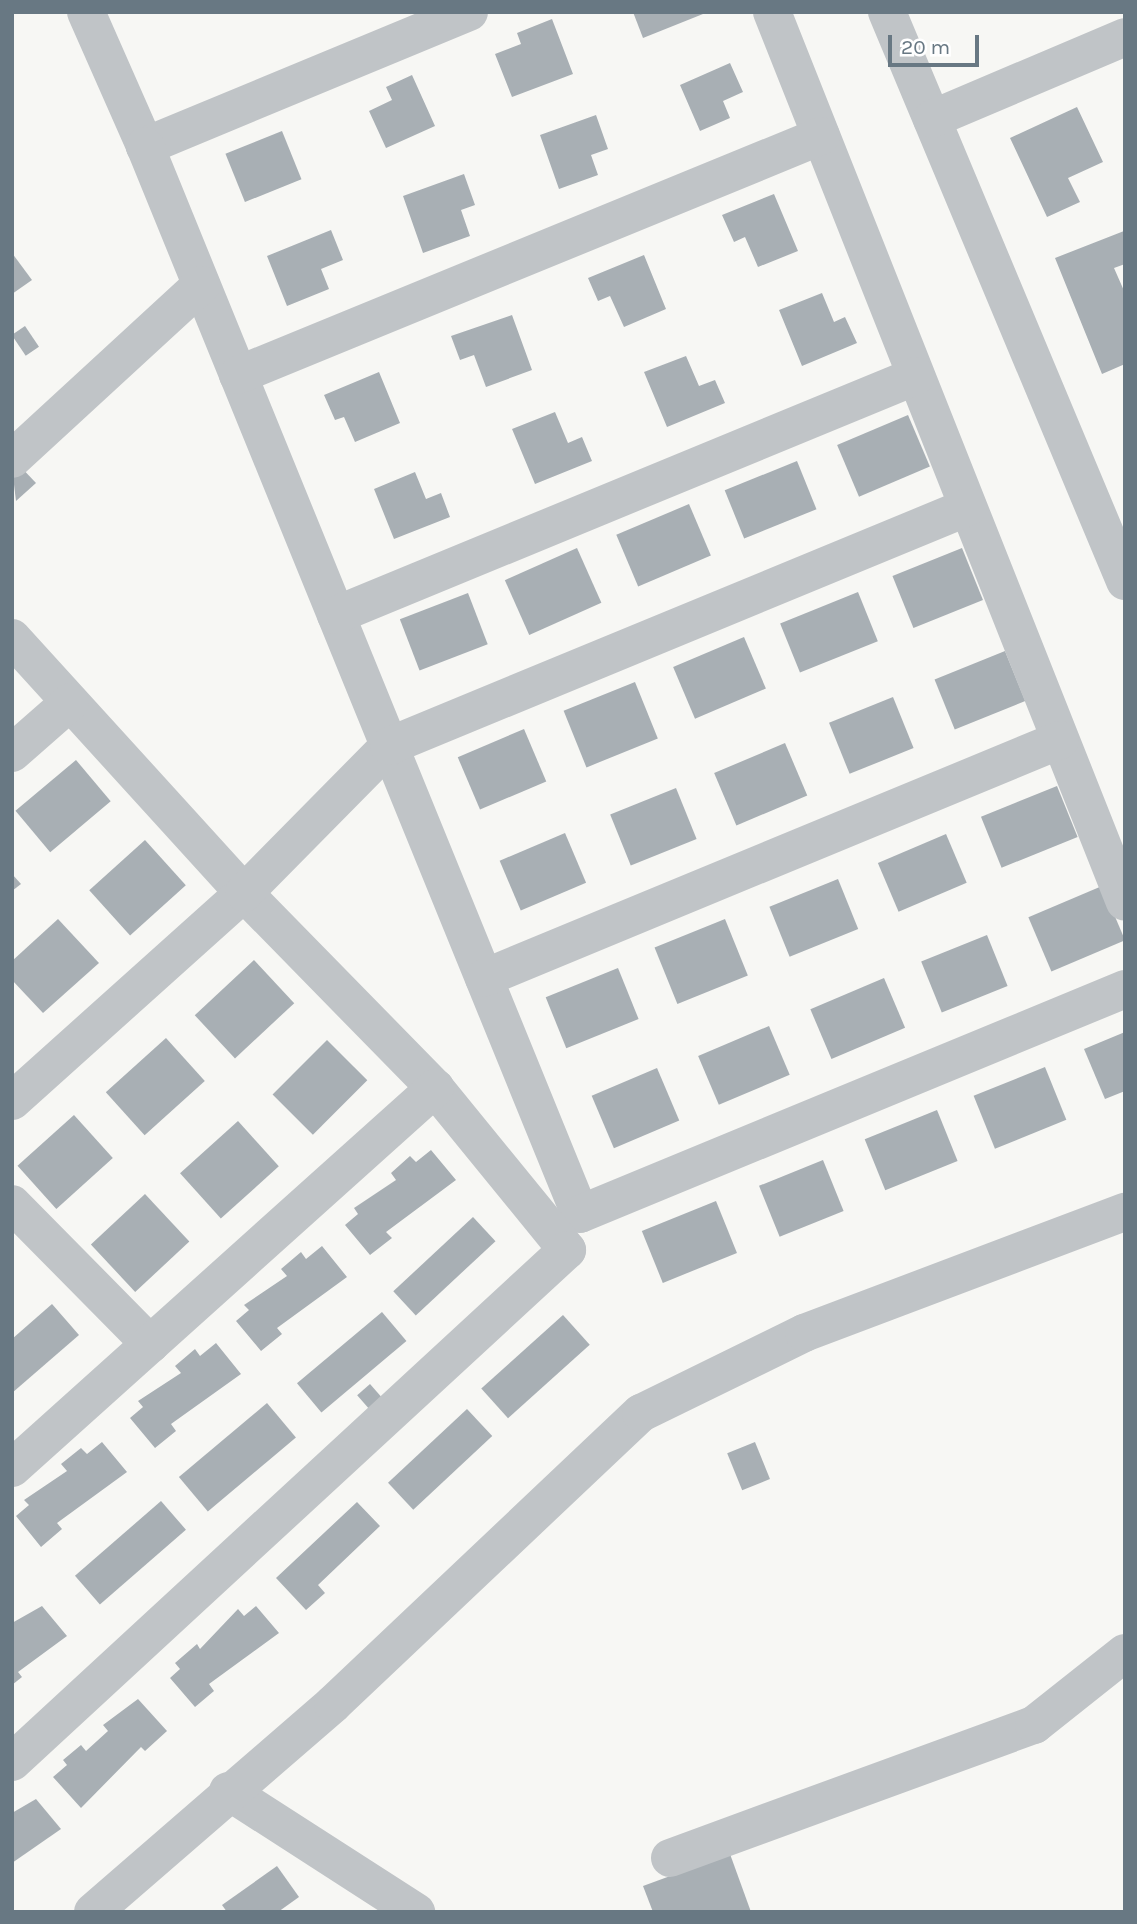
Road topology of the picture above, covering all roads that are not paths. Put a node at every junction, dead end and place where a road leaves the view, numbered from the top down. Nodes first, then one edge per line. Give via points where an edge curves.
1 (86, 12) edge
2 (469, 12) edge
3 (772, 12) edge
4 (887, 12) edge
5 (1125, 37) edge
6 (932, 119) junction
7 (821, 136) junction
8 (145, 146) junction
9 (201, 285) junction
10 (238, 375) junction
11 (916, 376) junction
12 (12, 458) edge
13 (968, 508) junction
14 (1125, 581) edge
15 (336, 615) junction
16 (12, 638) edge
17 (70, 702) junction
18 (1060, 740) junction
19 (389, 746) junction
20 (12, 754) edge
21 (244, 893) junction
22 (1125, 902) edge
23 (484, 978) junction
24 (1125, 989) edge
25 (435, 1088) junction
26 (12, 1101) edge
27 (12, 1204) edge
28 (1125, 1212) edge
29 (580, 1214) junction
30 (567, 1250) junction
31 (150, 1343) junction
32 (12, 1468) edge
33 (1125, 1653) edge
34 (12, 1762) edge
35 (228, 1791) junction
36 (670, 1858) dead end
37 (408, 1909) edge
38 (93, 1912) edge

1 - 8 street
2 - 8 street
3 - 7 street
4 - 6 street
5 - 6 street
6 - 14 street
7 - 10 street
7 - 11 street
8 - 9 street
9 - 10 street
9 - 12 street
10 - 15 street
11 - 13 street
11 - 15 street
13 - 18 street
13 - 19 street
15 - 19 street
16 - 17 street
17 - 20 street
17 - 21 street
18 - 22 street
18 - 23 street
19 - 21 street
19 - 23 street
21 - 25 street
21 - 26 street
23 - 29 street
24 - 29 street
25 - 30 street
25 - 31 street
27 - 31 street
28 - 35 street via 804,1334 641,1413 333,1704
29 - 30 street
30 - 34 street
31 - 32 street
33 - 36 street via 1034,1725
35 - 37 street
35 - 38 street

